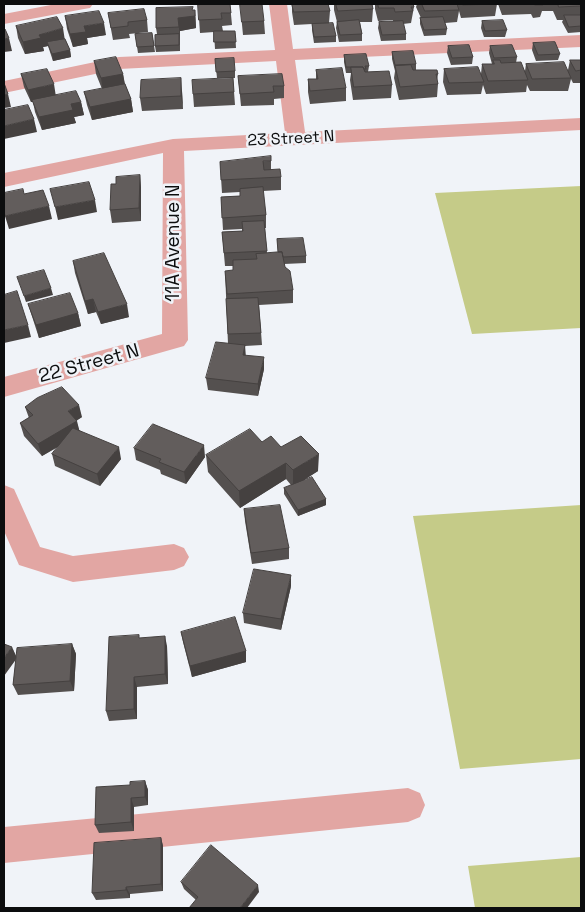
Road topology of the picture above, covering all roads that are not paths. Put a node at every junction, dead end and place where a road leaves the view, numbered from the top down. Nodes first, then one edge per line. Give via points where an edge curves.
1 (84, 4) edge
2 (278, 4) edge
3 (4, 19) edge
4 (581, 41) edge
5 (285, 55) junction
6 (4, 87) edge
7 (581, 124) edge
8 (296, 139) junction
9 (173, 145) junction
10 (4, 180) edge
11 (175, 340) joint
12 (4, 387) edge
13 (4, 497) edge
14 (174, 557) dead end
15 (408, 805) dead end
16 (4, 845) edge

1 - 3 street
2 - 5 street
4 - 5 street
5 - 6 street via 119,63
5 - 8 street
7 - 8 street, 23 Street N
8 - 9 street, 23 Street N
9 - 10 street, 23 Street N
9 - 11 street, 11A Avenue N
11 - 12 street, 22 Street N
13 - 14 street via 29,556 74,569
15 - 16 street

